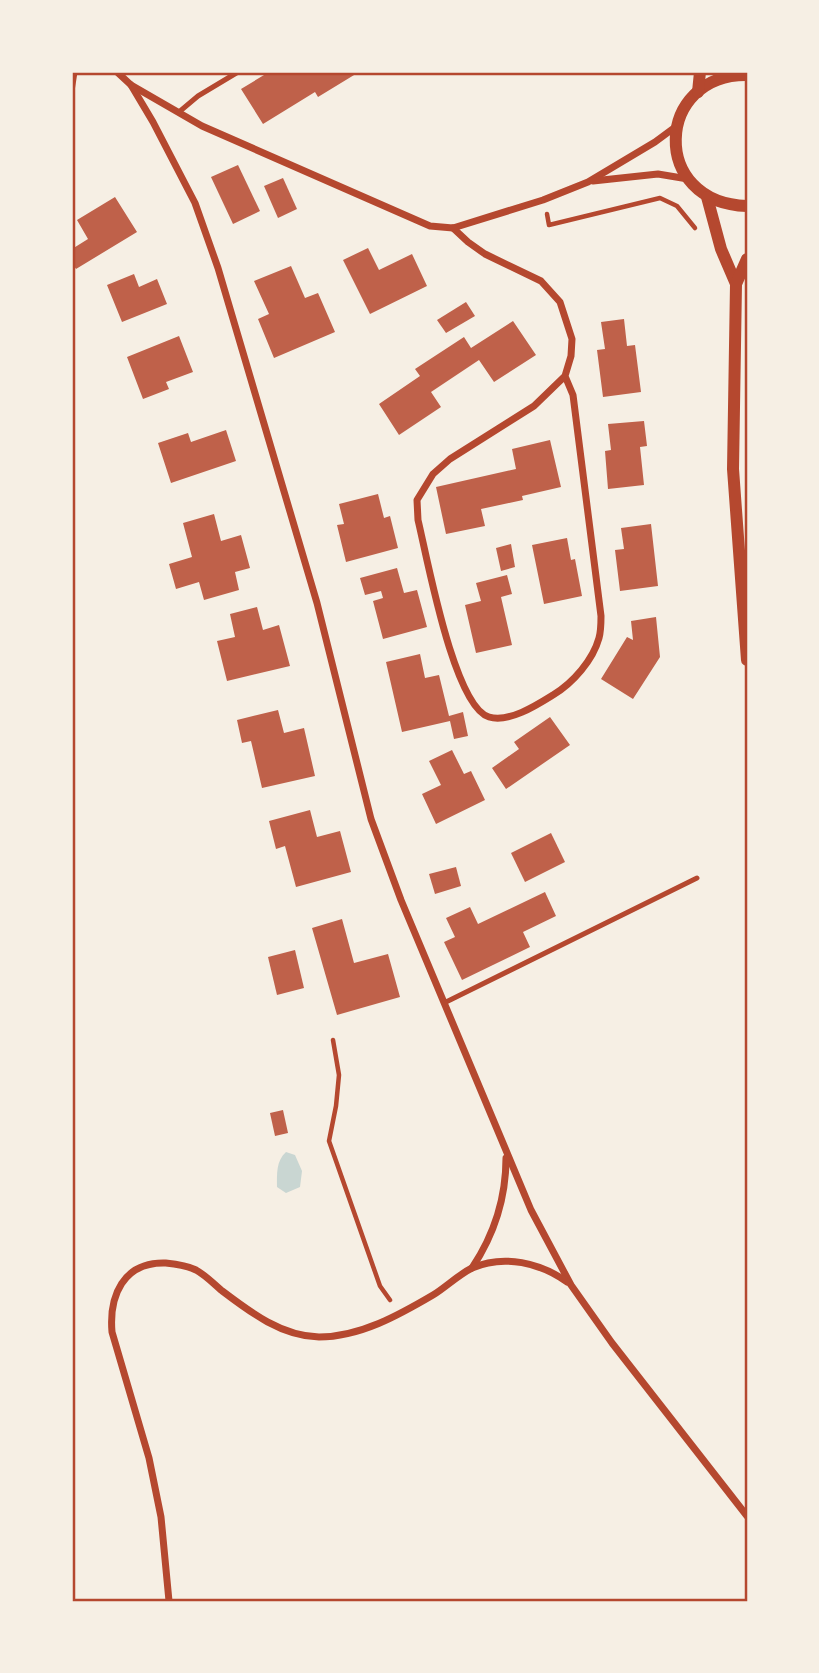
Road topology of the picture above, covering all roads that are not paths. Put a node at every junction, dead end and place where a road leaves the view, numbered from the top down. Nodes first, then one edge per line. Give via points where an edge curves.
1 (75, 72) edge
2 (117, 72) edge
3 (238, 72) edge
4 (700, 72) edge
5 (747, 75) edge
6 (131, 85) junction
7 (72, 91) edge
8 (698, 92) junction
9 (179, 112) junction
10 (678, 124) junction
11 (688, 179) junction
12 (589, 182) junction
13 (708, 197) junction
14 (747, 206) edge
15 (453, 228) junction
16 (747, 259) edge
17 (736, 284) junction
18 (565, 376) junction
19 (747, 660) edge
20 (697, 877) dead end
21 (446, 1002) junction
22 (506, 1152) junction
23 (471, 1269) junction
24 (571, 1285) junction
25 (747, 1516) edge
26 (169, 1601) edge

1 - 7 lane
2 - 6 street
3 - 9 lane
4 - 8 street
5 - 8 street via 718,79
6 - 9 street
6 - 21 street via 194,203 218,268 317,603 371,819
8 - 10 street
9 - 15 street via 430,226
10 - 11 street via 676,148
10 - 12 street
11 - 12 street via 658,174
11 - 13 street
12 - 15 street
13 - 14 street
13 - 17 street via 721,249
15 - 18 street via 485,254 541,281 560,302 572,339
16 - 17 street
17 - 19 street via 733,469
18 - 18 street via 573,396 600,637 575,678 561,690 506,717 490,718 477,711 455,669 417,500 433,474 450,459 534,407
20 - 21 lane
21 - 22 street
22 - 23 street via 502,1201 483,1252
22 - 24 street
23 - 24 street via 519,1262 554,1273
23 - 26 street via 433,1295 371,1326 320,1337 297,1334 253,1315 183,1265 153,1263 130,1273 115,1296 112,1332 149,1458 161,1517
24 - 25 street

